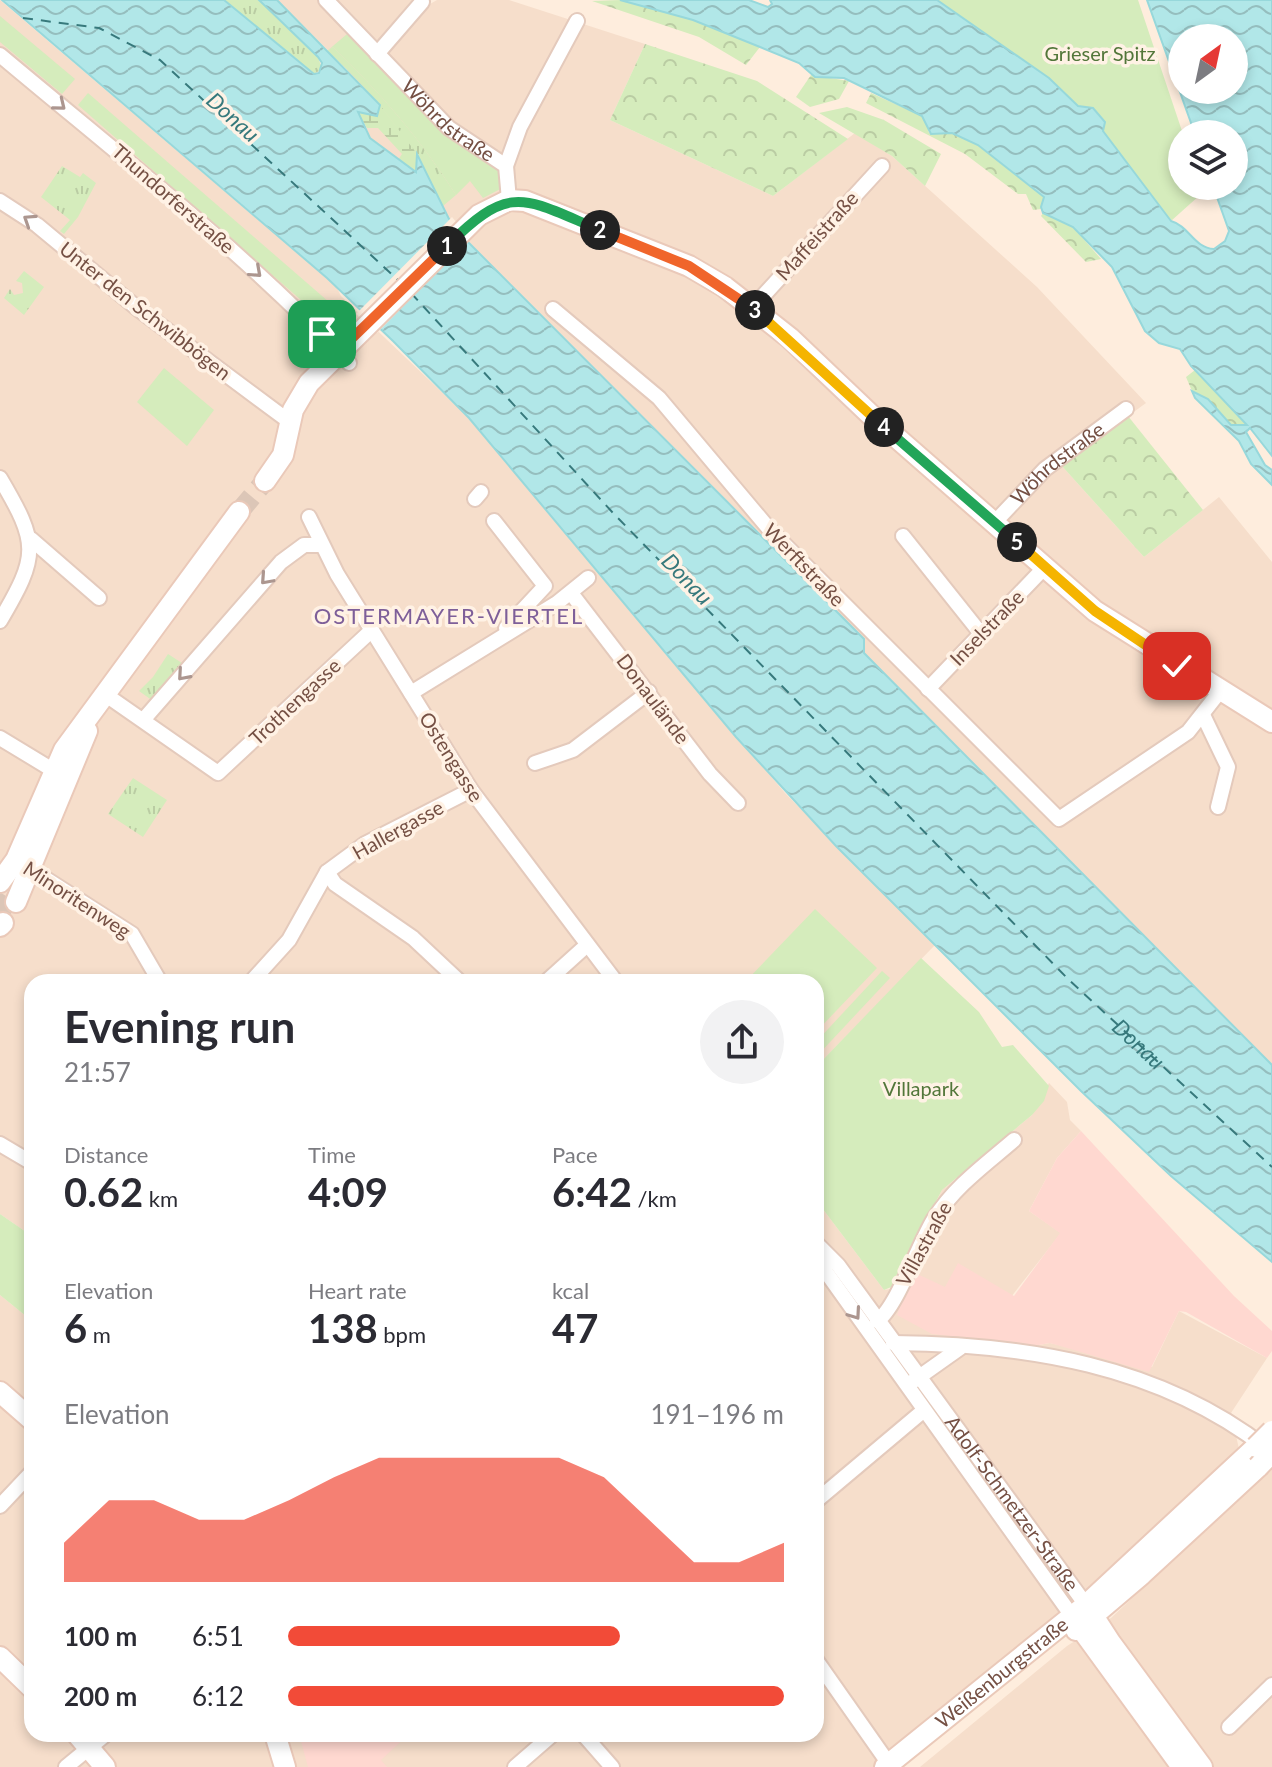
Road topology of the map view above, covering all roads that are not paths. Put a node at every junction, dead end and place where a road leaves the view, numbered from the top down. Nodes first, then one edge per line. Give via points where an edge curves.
1 (326, 0) edge
2 (422, 2) dead end
3 (577, 21) dead end
4 (377, 54) junction
5 (0, 55) edge
6 (506, 166) junction
7 (882, 166) dead end
8 (509, 200) junction
9 (0, 201) edge
10 (752, 308) junction
11 (553, 309) dead end
12 (344, 357) junction
13 (1126, 409) dead end
14 (290, 422) junction
15 (0, 478) edge
16 (265, 481) tunnel mouth
17 (239, 512) tunnel mouth
18 (309, 517) dead end
19 (494, 521) dead end
20 (995, 522) junction
21 (903, 536) dead end
22 (31, 539) junction
23 (322, 545) junction
24 (1045, 567) junction
25 (588, 578) dead end
26 (571, 593) junction
27 (99, 598) dead end
28 (3, 616) edge
29 (372, 630) junction
30 (505, 632) junction
31 (982, 635) junction
32 (928, 689) junction
33 (1221, 690) junction
34 (649, 692) junction
35 (411, 693) junction
36 (100, 704) junction
37 (1204, 717) junction
38 (144, 719) junction
39 (1272, 722) edge
40 (1, 741) edge
41 (535, 763) dead end
42 (61, 775) junction
43 (471, 790) junction
44 (738, 803) dead end
45 (1218, 807) dead end
46 (23, 865) junction
47 (327, 872) junction
48 (9, 894) tunnel mouth
49 (587, 945) junction
50 (155, 974) edge
51 (258, 974) edge
52 (451, 974) edge
53 (555, 974) edge
54 (610, 974) edge
55 (1014, 1140) dead end
56 (0, 1144) edge
57 (24, 1158) edge
58 (824, 1250) edge
59 (824, 1266) edge
60 (877, 1321) junction
61 (893, 1343) junction
62 (961, 1348) junction
63 (912, 1382) junction
64 (0, 1392) edge
65 (923, 1411) junction
66 (24, 1413) edge
67 (1272, 1431) edge
68 (1258, 1456) edge
69 (24, 1480) edge
70 (824, 1494) edge
71 (0, 1506) edge
72 (1083, 1616) junction
73 (0, 1657) edge
74 (824, 1671) edge
75 (24, 1680) edge
76 (1272, 1685) edge
77 (1229, 1727) dead end
78 (82, 1742) edge
79 (84, 1742) edge
80 (277, 1742) edge
81 (544, 1742) edge
82 (590, 1742) edge
83 (893, 1766) edge
84 (66, 1767) edge
85 (105, 1767) edge
86 (285, 1767) edge
87 (515, 1767) edge
88 (612, 1767) edge
89 (1182, 1767) edge
90 (1202, 1767) edge

1 - 4 street, Wöhrdstraße
2 - 4 street
3 - 6 street via 520,127
4 - 6 street, Wöhrdstraße via 449,128
5 -> 12 street, Thundorferstraße via 198,220
6 - 8 street, Wöhrdstraße
7 - 10 street, Maffeistraße
8 - 10 street, Wöhrdstraße via 525,201 689,266
8 - 12 street via 466,226 364,328
14 -> 9 street, Unter den Schwibbögen
10 - 20 street, Wöhrdstraße
11 - 32 street, Werftstraße via 659,398 770,530
12 - 14 street via 305,388
13 - 20 street, Wöhrdstraße via 1045,469
14 - 16 street via 288,444
15 - 22 street
17 - 36 street
18 - 23 street, Ostengasse
19 - 30 street via 545,586
20 - 24 street, Wöhrdstraße
21 - 31 street
22 - 27 street
22 - 28 street via 22,582
23 - 29 street, Ostengasse
23 -> 38 street via 304,545 288,556
24 - 31 street, Inselstraße
24 - 33 street, Wöhrdstraße via 1126,634
25 - 26 street
26 - 30 street
26 - 34 street, Donaulände
29 - 35 street, Ostengasse
29 - 38 street, Trothengasse via 218,773
30 - 35 street
31 - 32 street, Inselstraße
32 - 37 street, Werftstraße via 1059,819
33 - 37 street
33 - 39 street, Wöhrdstraße
34 - 41 street via 584,744
34 - 44 street, Donaulände
35 - 43 street, Ostengasse
36 - 38 street
36 - 42 street via 64,750
37 - 45 street via 1228,767
40 - 42 street
42 - 46 street
43 - 47 street, Hallergasse via 365,844
43 - 49 street, Ostengasse
46 - 48 street
46 - 50 street, Minoritenweg via 132,934
47 - 51 street via 289,940
47 - 52 street via 335,884 413,938
49 - 53 street
49 - 54 street, Ostengasse
55 - 60 street, Villastraße via 951,1195 905,1272 894,1302
56 - 57 street
58 - 60 street, Adolf-Schmetzer-Straße
59 -> 63 street, Adolf-Schmetzer-Straße
60 - 61 street, Adolf-Schmetzer-Straße
61 - 62 street
61 - 63 street, Adolf-Schmetzer-Straße
62 - 63 street
62 - 68 street via 1065,1358 1131,1376 1197,1404
63 - 65 street, Adolf-Schmetzer-Straße
63 - 72 street, Adolf-Schmetzer-Straße
64 - 66 street
65 - 70 street
65 - 72 street, Adolf-Schmetzer-Straße
67 - 68 street, Weißenburgstraße, bridge
68 - 72 street, Weißenburgstraße
69 - 71 street
72 - 83 street, Weißenburgstraße
72 - 89 street, Adolf-Schmetzer-Straße
72 - 90 street, Adolf-Schmetzer-Straße via 1110,1642
73 - 75 street
74 - 83 street
76 - 77 street
78 - 84 street
79 - 85 street
80 - 86 street
81 - 87 street
82 - 88 street

